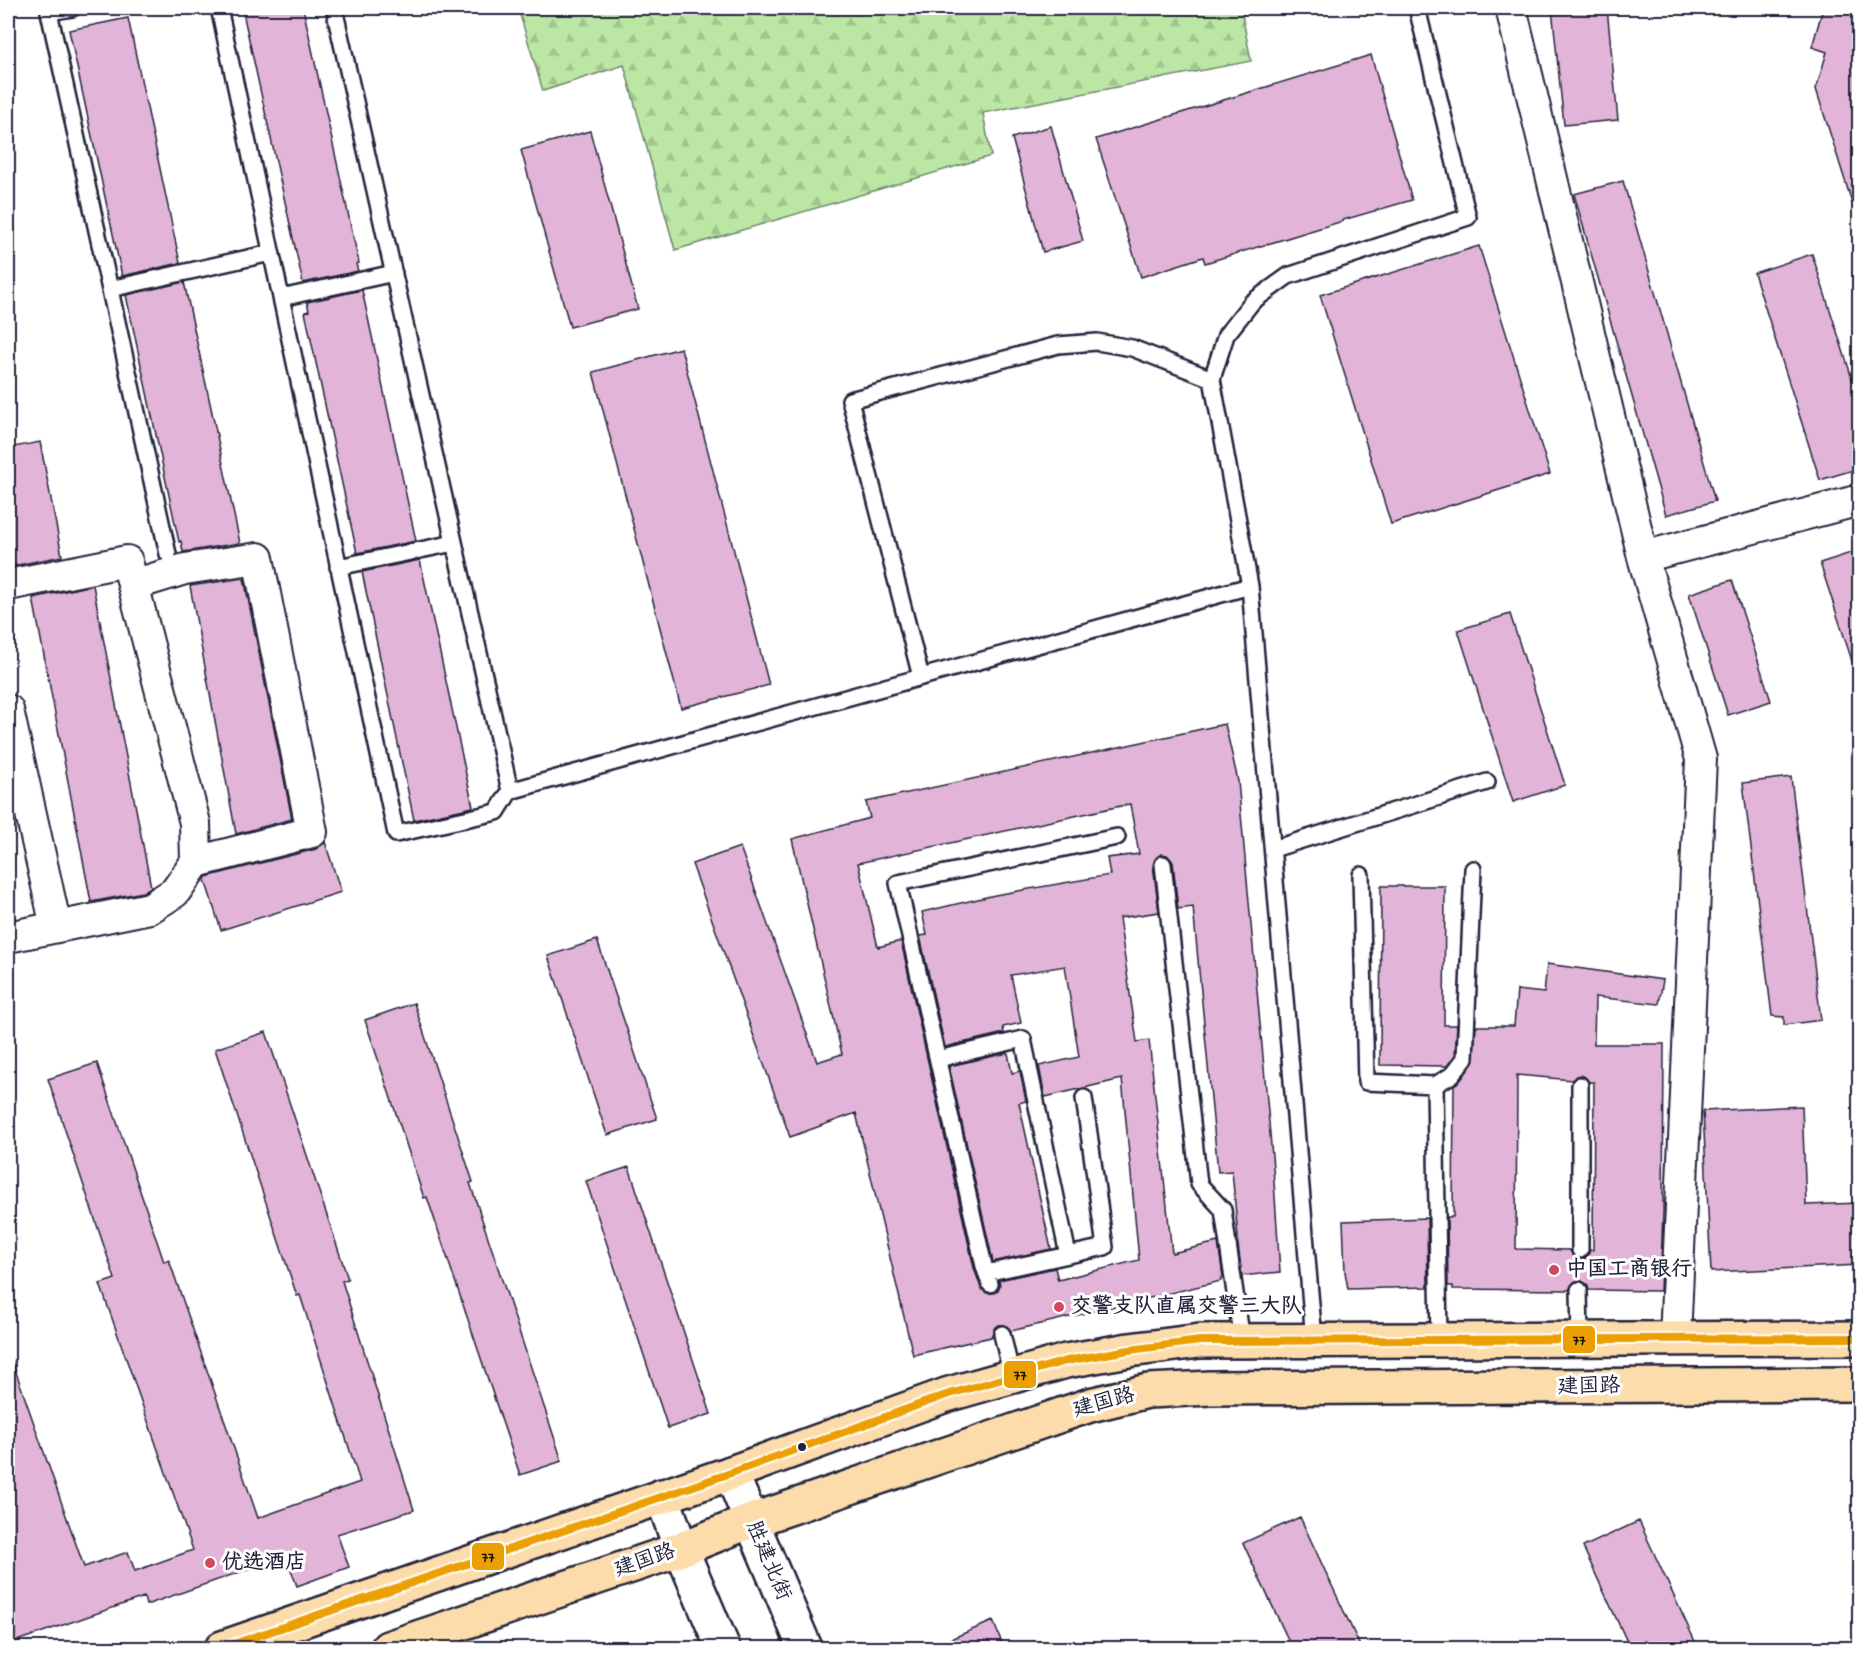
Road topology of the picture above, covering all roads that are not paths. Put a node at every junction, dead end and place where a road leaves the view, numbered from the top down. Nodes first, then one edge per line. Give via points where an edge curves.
1 (73, 8) edge
2 (219, 8) edge
3 (334, 8) edge
4 (1417, 8) edge
5 (1511, 8) edge
6 (271, 253) junction
7 (394, 273) junction
8 (110, 289) junction
9 (281, 298) junction
10 (1212, 380) junction
11 (1860, 500) edge
12 (454, 543) junction
13 (168, 554) dead end
14 (1643, 557) junction
15 (338, 567) junction
16 (8, 585) edge
17 (133, 585) junction
18 (1250, 586) junction
19 (921, 677) junction
20 (8, 710) edge
21 (1486, 782) dead end
22 (510, 791) junction
23 (1117, 837) dead end
24 (1273, 849) junction
25 (196, 862) junction
26 (1163, 864) dead end
27 (1473, 869) dead end
28 (1361, 875) dead end
29 (56, 927) junction
30 (8, 937) edge
31 (938, 1059) junction
32 (1435, 1085) junction
33 (1580, 1085) dead end
34 (1084, 1098) dead end
35 (1580, 1250) dead end
36 (1068, 1255) junction
37 (1580, 1290) dead end
38 (1002, 1334) dead end
39 (1860, 1338) edge
40 (1580, 1339) junction
41 (1675, 1339) junction
42 (1314, 1340) junction
43 (1439, 1340) junction
44 (1242, 1341) junction
45 (1011, 1377) junction
46 (1860, 1384) edge
47 (1316, 1388) junction
48 (731, 1473) junction
49 (662, 1496) junction
50 (751, 1521) junction
51 (681, 1549) junction
52 (222, 1648) edge
53 (388, 1648) edge
54 (723, 1648) edge
55 (805, 1648) edge

1 - 8 lane via 49,12
2 - 6 lane
3 - 7 lane
4 - 10 lane via 1468,217 1288,276 1252,302 1226,335
5 - 14 street
6 - 8 lane
6 - 9 lane
7 - 9 lane
7 - 12 lane
8 - 13 lane
9 - 15 lane
10 - 18 lane
10 - 19 lane via 1132,348 1096,342 1058,345 850,400
11 - 14 street
12 - 15 lane
12 - 22 lane
14 - 41 street via 1701,759
15 - 22 lane via 396,834 497,812
16 - 17 street via 127,561
17 - 25 street via 195,823
17 - 25 street via 185,569 258,558 312,832
18 - 19 lane
18 - 24 lane
19 - 22 lane
20 - 29 street
21 - 24 lane
23 - 31 lane via 898,883
24 - 42 lane
25 - 29 street via 175,892 150,908
26 - 44 lane via 1199,1184 1223,1210
27 - 32 lane via 1464,1058 1452,1075
28 - 32 lane via 1366,1082
29 - 30 street
31 - 36 lane via 1023,1039
31 - 36 lane via 988,1279
32 - 43 lane
33 - 35 lane
34 - 36 lane via 1105,1246
37 - 40 lane
38 - 45 lane
39 - 41 main road
40 - 41 main road
40 - 43 main road
42 - 43 main road
42 - 44 main road
42 - 47 main road
44 - 45 main road via 1200,1341 1129,1350 1066,1361
45 - 48 main road via 945,1395
46 - 47 main road, 建国路
47 - 50 main road, 建国路 via 1148,1391 1079,1409
48 - 49 main road
48 - 50 main road, 胜建北街
49 - 51 main road
49 - 52 main road
50 - 51 main road, 建国路
50 - 55 main road, 胜建北街
51 - 53 main road, 建国路
51 - 54 main road

